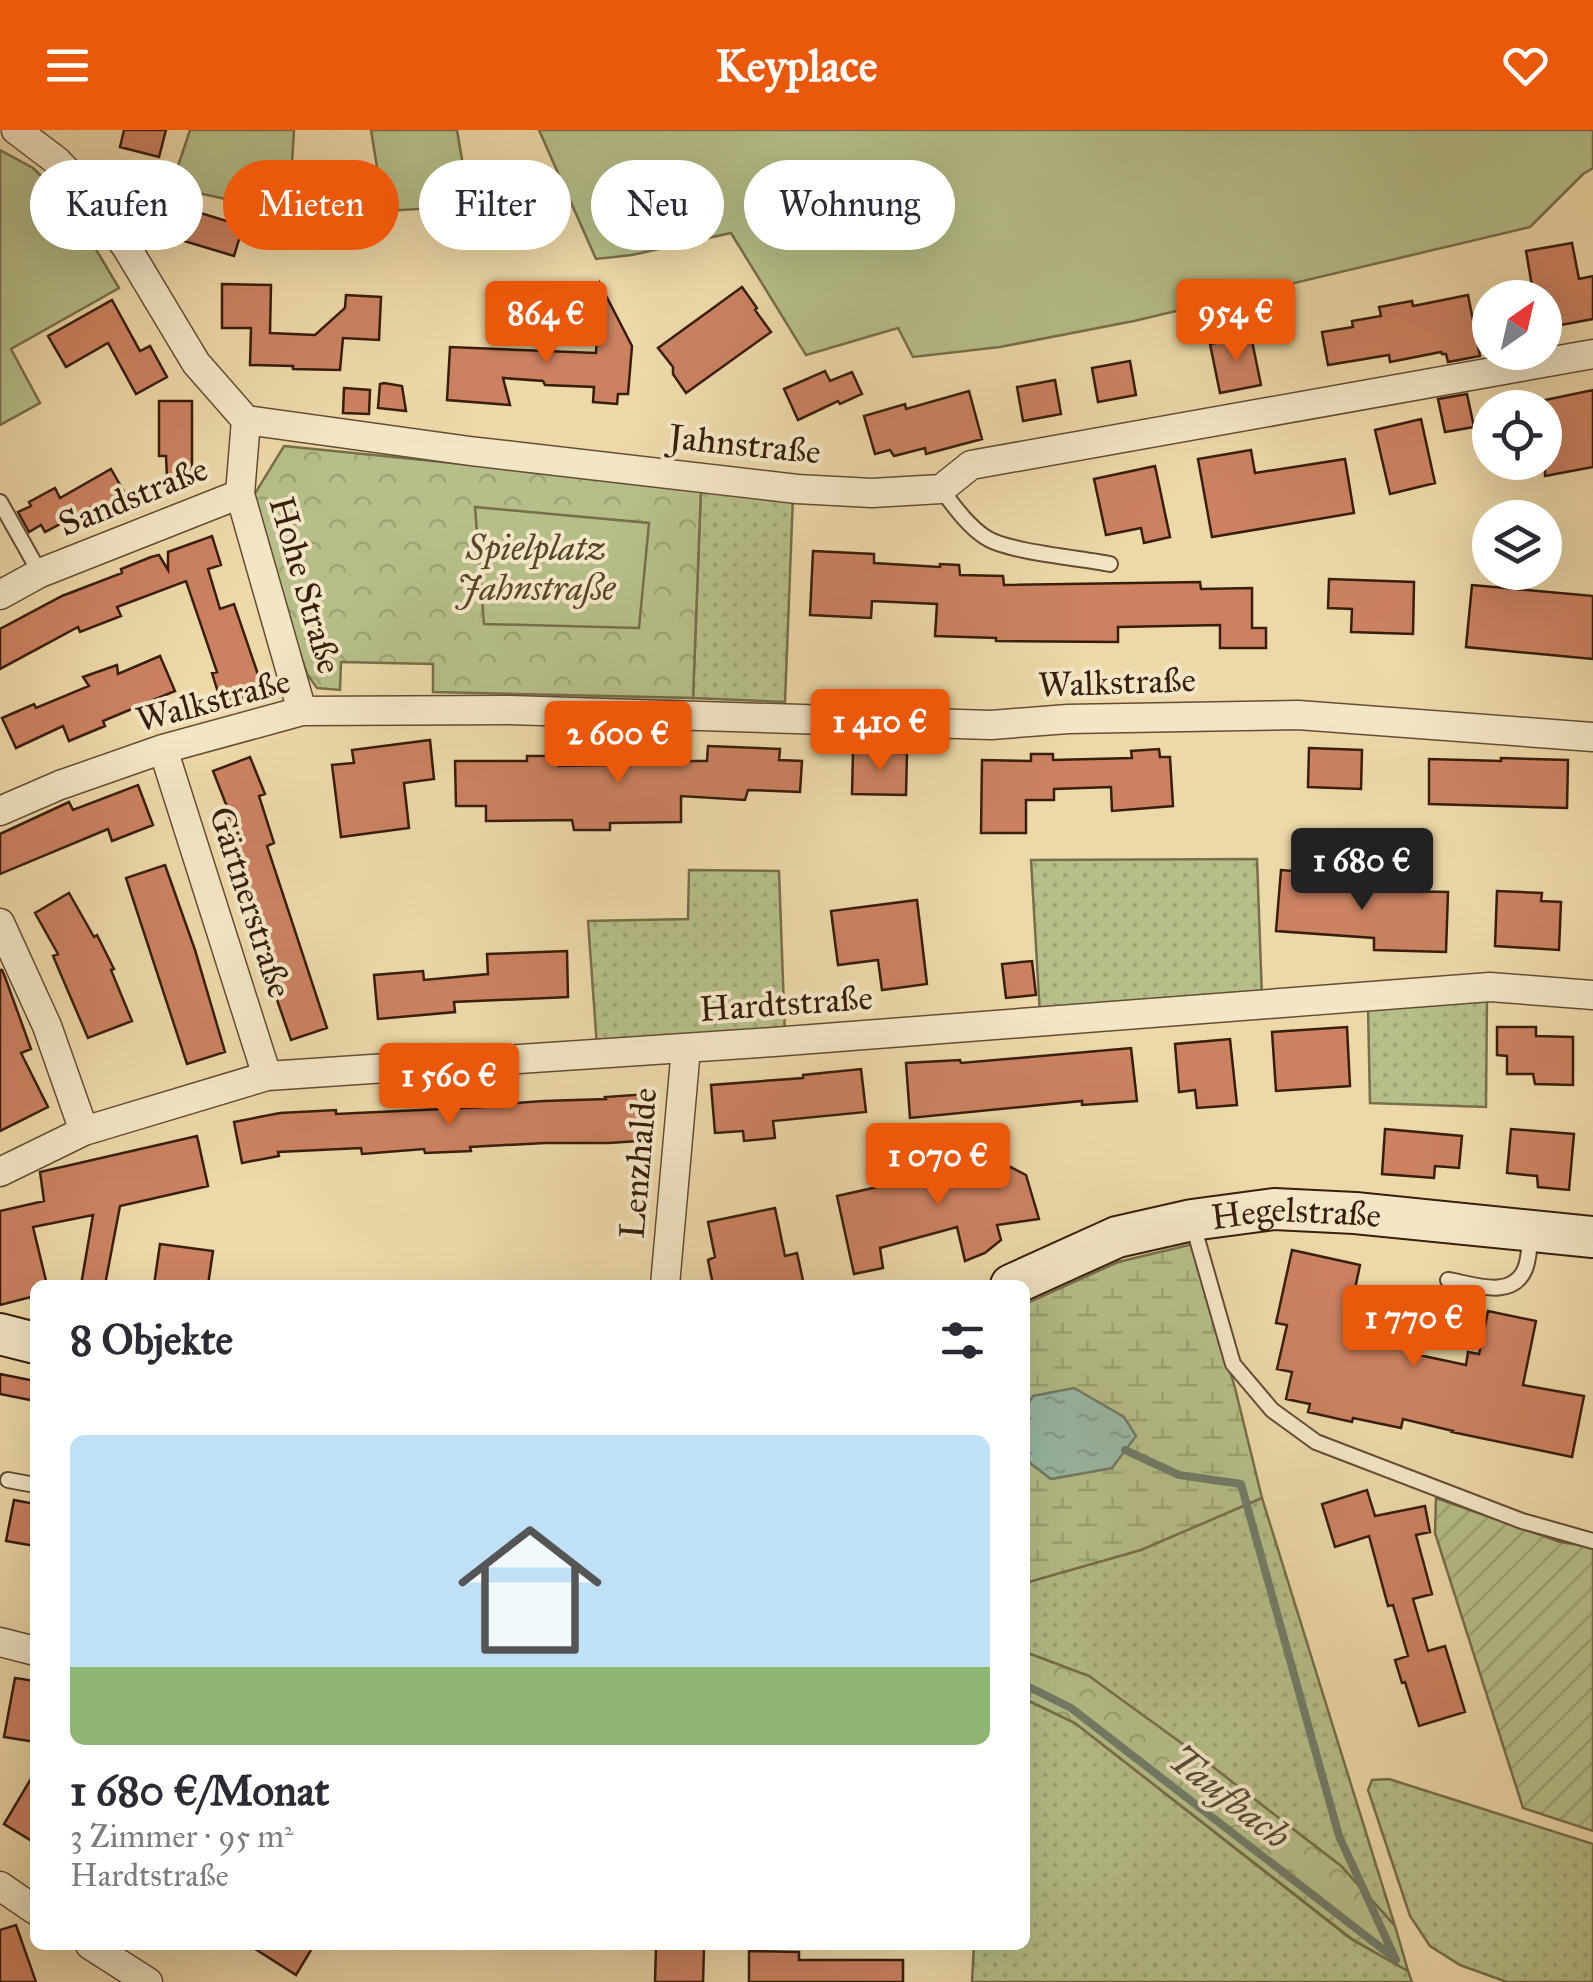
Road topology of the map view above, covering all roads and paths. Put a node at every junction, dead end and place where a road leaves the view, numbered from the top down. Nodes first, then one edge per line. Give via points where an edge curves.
1 (16, 130) edge
2 (1593, 354) edge
3 (246, 420) junction
4 (941, 490) junction
5 (240, 494) junction
6 (0, 502) edge
7 (1110, 564) dead end
8 (40, 573) junction
9 (0, 595) edge
10 (302, 711) junction
11 (1593, 737) edge
12 (163, 750) junction
13 (0, 811) edge
14 (0, 922) edge
15 (1593, 995) edge
16 (686, 1048) junction
17 (267, 1076) junction
18 (84, 1131) junction
19 (0, 1172) edge
20 (1192, 1220) junction
21 (1532, 1231) junction
22 (1593, 1237) edge
23 (664, 1280) edge
24 (1021, 1280) edge
25 (1448, 1280) dead end
26 (0, 1334) edge
27 (30, 1342) edge
28 (8, 1480) dead end
29 (30, 1484) edge
30 (1593, 1542) edge
31 (0, 1642) edge
32 (30, 1649) edge
33 (0, 1886) edge
34 (30, 1907) edge
35 (98, 1950) edge
36 (148, 1982) edge

1 - 3 street via 84,188 196,362
2 - 4 street via 970,465
3 - 4 street, Jahnstraße via 797,488
3 - 5 street, Hohe Straße
4 - 7 lane via 982,536 1000,544
5 - 8 street, Sandstraße
5 - 10 street, Hohe Straße
6 - 8 lane
8 - 9 street, Sandstraße
10 - 11 street, Walkstraße via 509,710 992,725 1298,715
10 - 12 street, Walkstraße
12 - 13 street, Walkstraße
12 - 17 street, Gärtnerstraße
14 - 18 street
15 - 16 street, Hardtstraße via 1490,988
16 - 17 street, Hardtstraße
16 - 23 street, Lenzhalde
17 - 18 street, Hardtstraße
18 - 19 street, Hardtstraße
20 - 21 street, Hegelstraße via 1274,1209
20 - 24 street, Hegelstraße via 1116,1237
20 - 30 lane via 1233,1364 1272,1410 1316,1442
21 - 22 street, Hegelstraße
21 - 25 lane via 1524,1271 1511,1286
26 - 27 street
28 - 29 lane
31 - 32 street
33 - 34 street
35 - 36 street

